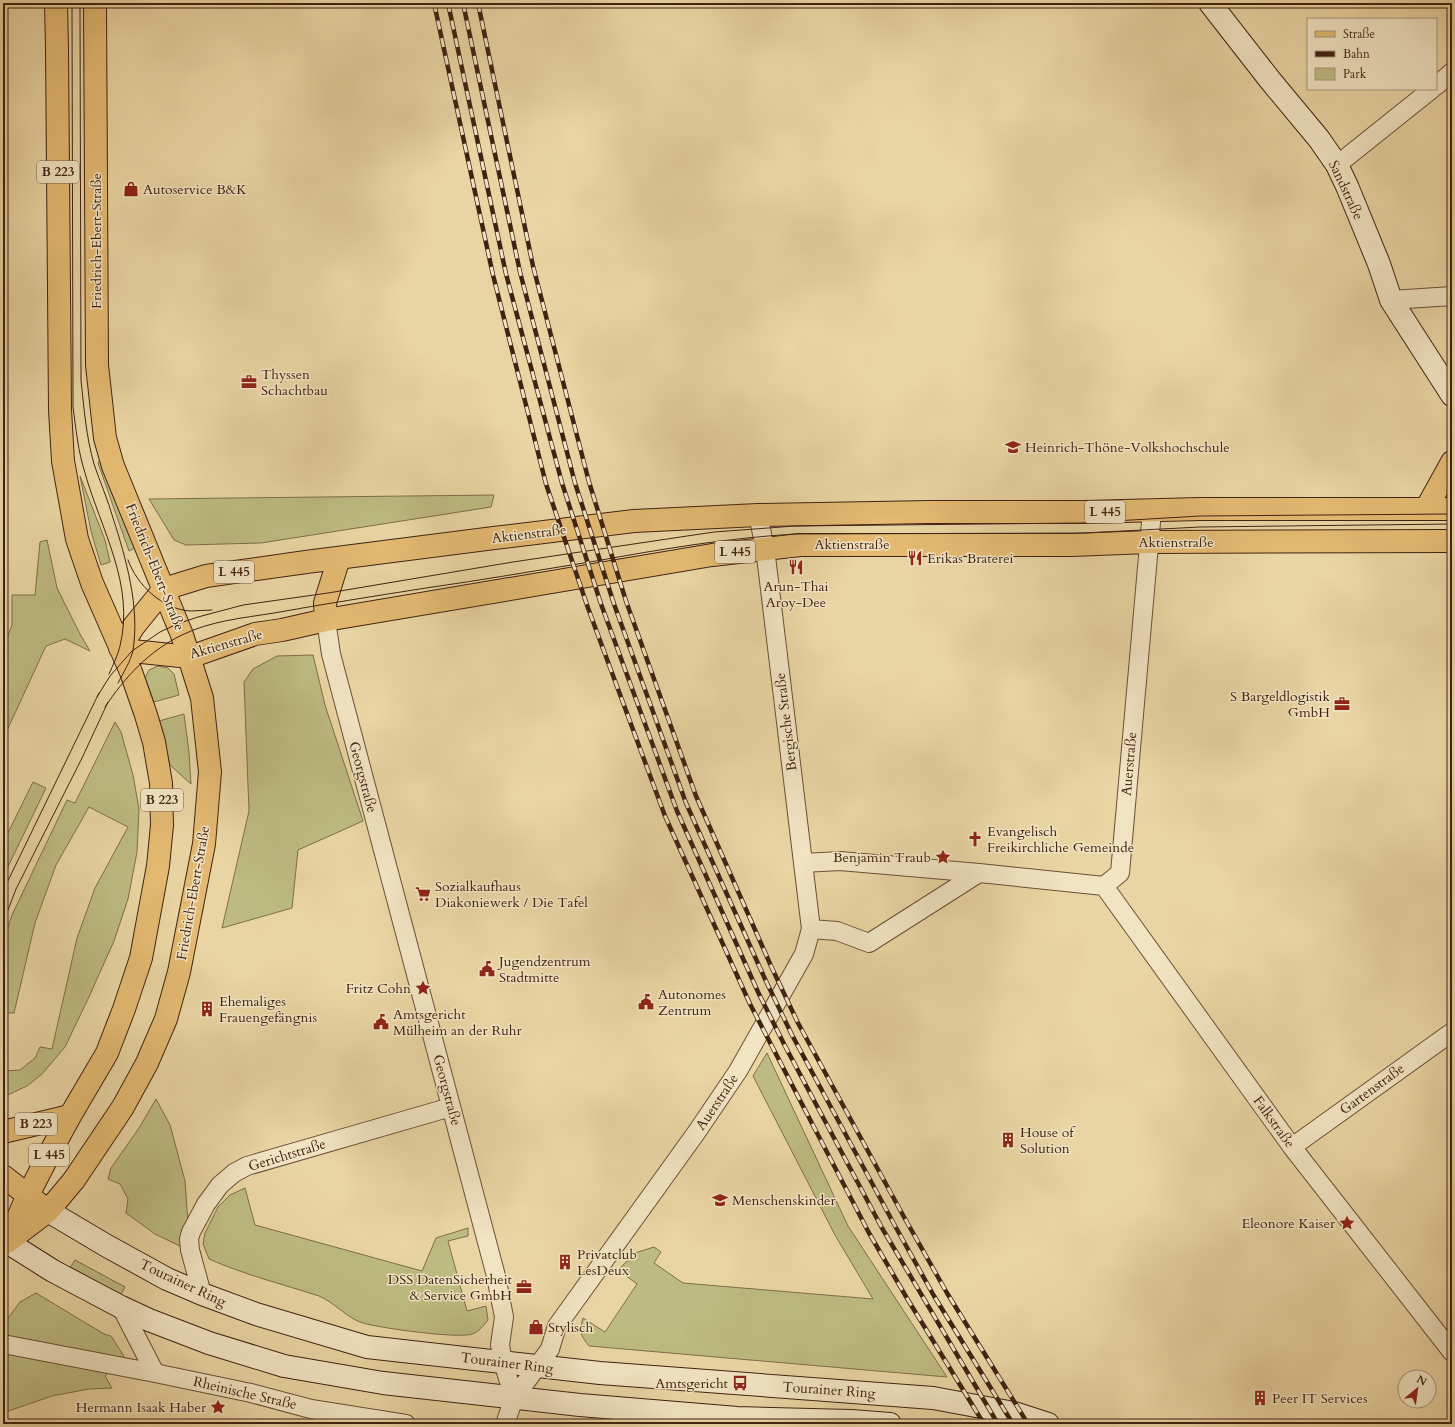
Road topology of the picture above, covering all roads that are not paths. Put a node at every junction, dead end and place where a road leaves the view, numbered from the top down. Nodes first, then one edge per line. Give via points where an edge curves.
1 (56, 3) edge
2 (95, 3) edge
3 (1210, 3) edge
4 (1452, 72) edge
5 (1437, 85) edge
6 (1431, 90) edge
7 (1337, 165) junction
8 (1452, 296) edge
9 (1391, 300) junction
10 (1452, 395) edge
11 (1452, 462) edge
12 (1452, 509) edge
13 (1426, 510) junction
14 (1152, 511) junction
15 (758, 515) junction
16 (1452, 541) edge
17 (1149, 542) junction
18 (765, 548) junction
19 (339, 558) junction
20 (164, 589) junction
21 (326, 620) junction
22 (120, 648) junction
23 (190, 657) junction
24 (802, 863) junction
25 (979, 873) junction
26 (1104, 886) junction
27 (811, 929) junction
28 (1452, 1032) edge
29 (451, 1107) junction
30 (70, 1116) junction
31 (3, 1132) edge
32 (1292, 1147) junction
33 (3, 1176) edge
34 (28, 1195) junction
35 (48, 1211) junction
36 (4, 1243) edge
37 (202, 1294) junction
38 (120, 1307) junction
39 (3, 1344) edge
40 (1452, 1352) edge
41 (503, 1362) junction
42 (536, 1366) junction
43 (155, 1373) junction
44 (514, 1398) junction
45 (406, 1424) edge
46 (505, 1424) edge
47 (890, 1424) edge
48 (1048, 1424) edge

1 - 22 main road, B 223 via 60,410 63,461 77,539 92,583
2 - 20 main road, Friedrich-Ebert-Straße / B 223 via 97,365 105,438 113,466
3 - 7 main road, Sandstraße
4 - 5 street
6 - 7 street
7 - 9 main road, Sandstraße via 1379,264
8 - 9 street
9 - 10 main road, Sandstraße
11 - 13 main road
12 - 13 main road, Aktienstraße / L 445
13 - 14 main road, Aktienstraße / L 445
14 - 15 main road, Aktienstraße / L 445
14 - 17 street, Auerstraße
15 - 18 street, Bergische Straße
15 - 19 main road, Aktienstraße / L 445 via 634,521
16 - 17 main road, Aktienstraße / L 445
17 - 18 main road, Aktienstraße / L 445 via 1072,545 800,545
17 - 26 street, Auerstraße via 1120,873
18 - 21 main road, Aktienstraße / L 445
18 - 24 street, Bergische Straße
19 - 20 main road, Aktienstraße / L 445 via 206,576
19 - 21 main road via 326,603
20 - 22 main road
20 - 23 main road, Friedrich-Ebert-Straße / B 223
21 - 23 main road, Aktienstraße / L 445 via 255,634
21 - 29 street, Georgstraße via 331,654
22 - 23 main road, Aktienstraße / L 445
22 - 30 main road, B 223 via 131,672 154,742 161,783 162,825 158,866 141,958 124,1009 107,1053
23 - 35 main road, Friedrich-Ebert-Straße / B 223 via 202,698 210,772 204,844 166,1019 147,1063 123,1107 74,1180
24 - 25 street via 840,861
24 - 27 street, Bergische Straße
25 - 26 street
25 - 27 street via 869,943 837,931
26 - 32 street, Falkstraße
27 - 42 street, Auerstraße via 804,954 738,1071 557,1326 550,1349
28 - 32 street, Gartenstraße
29 - 37 street, Gerichtstraße via 247,1166 234,1173 220,1185 206,1204 191,1232 190,1250
29 - 41 street, Georgstraße via 496,1276 504,1317 500,1344
30 - 31 main road, B 223
30 - 34 main road, L 445
32 - 40 street, Falkstraße
33 - 34 main road, Tourainer Ring
34 - 35 main road, Tourainer Ring
34 - 36 main road, L 445
35 - 36 main road, Friedrich-Ebert-Straße / B 223
35 - 37 main road, Tourainer Ring via 106,1246
36 - 38 main road, Tourainer Ring
37 - 41 main road, Tourainer Ring via 256,1314 367,1347
38 - 43 street
38 - 44 main road, Tourainer Ring via 209,1343 284,1366 384,1383
39 - 43 street, Rheinische Straße
41 - 42 main road, Tourainer Ring
41 - 44 street, Georgstraße
42 - 44 street, Auerstraße
42 - 48 main road, Tourainer Ring via 933,1398 1014,1413
43 - 45 street, Rheinische Straße via 251,1393 311,1409
44 - 46 street, Auerstraße
44 - 47 main road, Tourainer Ring via 737,1418 851,1420

